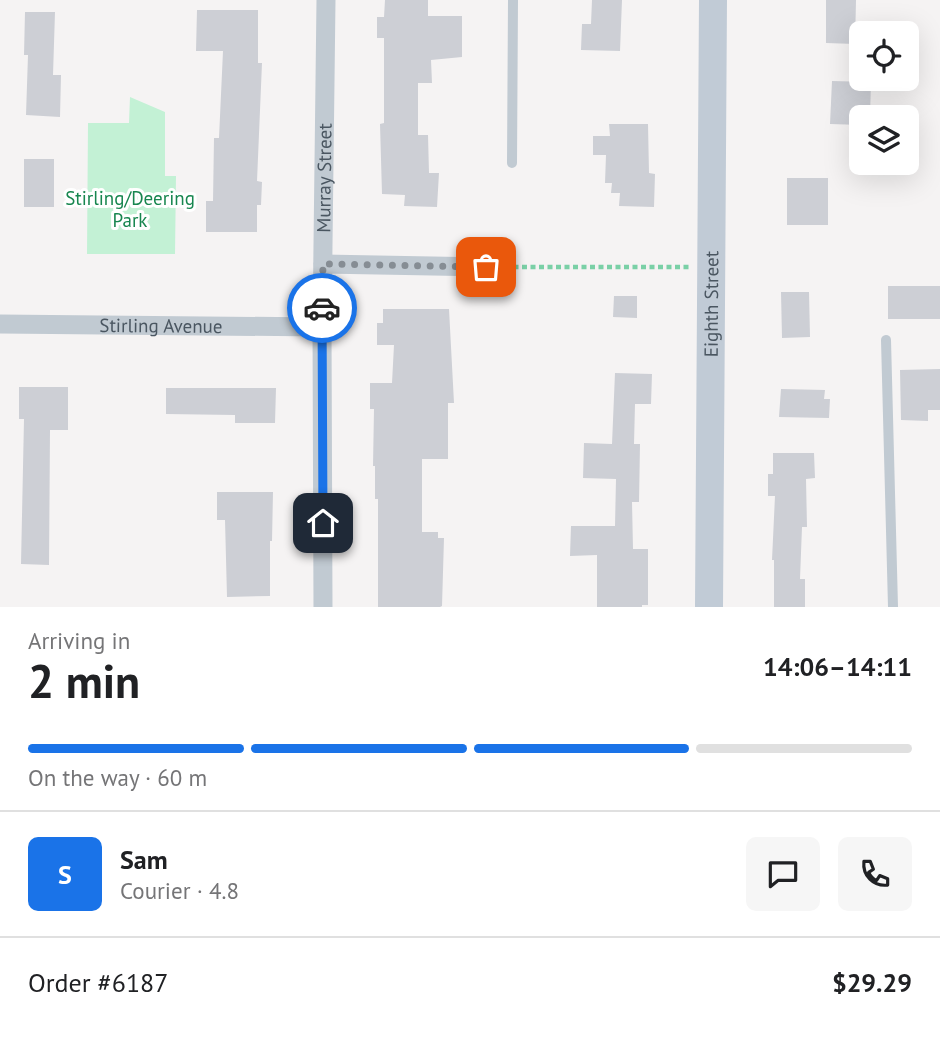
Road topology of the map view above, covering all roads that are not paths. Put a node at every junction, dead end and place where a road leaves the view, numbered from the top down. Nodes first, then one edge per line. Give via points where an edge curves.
1 (326, 0) edge
2 (513, 0) edge
3 (713, 0) edge
4 (512, 163) dead end
5 (323, 264) junction
6 (486, 267) road end
7 (0, 324) edge
8 (322, 327) junction
9 (886, 340) dead end
10 (323, 607) edge
11 (709, 607) edge
12 (893, 607) edge

1 - 5 street, Murray Street
2 - 4 lane
3 - 11 street, Eighth Street
5 - 6 street
5 - 8 street, Murray Street
7 - 8 street, Stirling Avenue
8 - 10 street, Murray Street
9 - 12 lane

